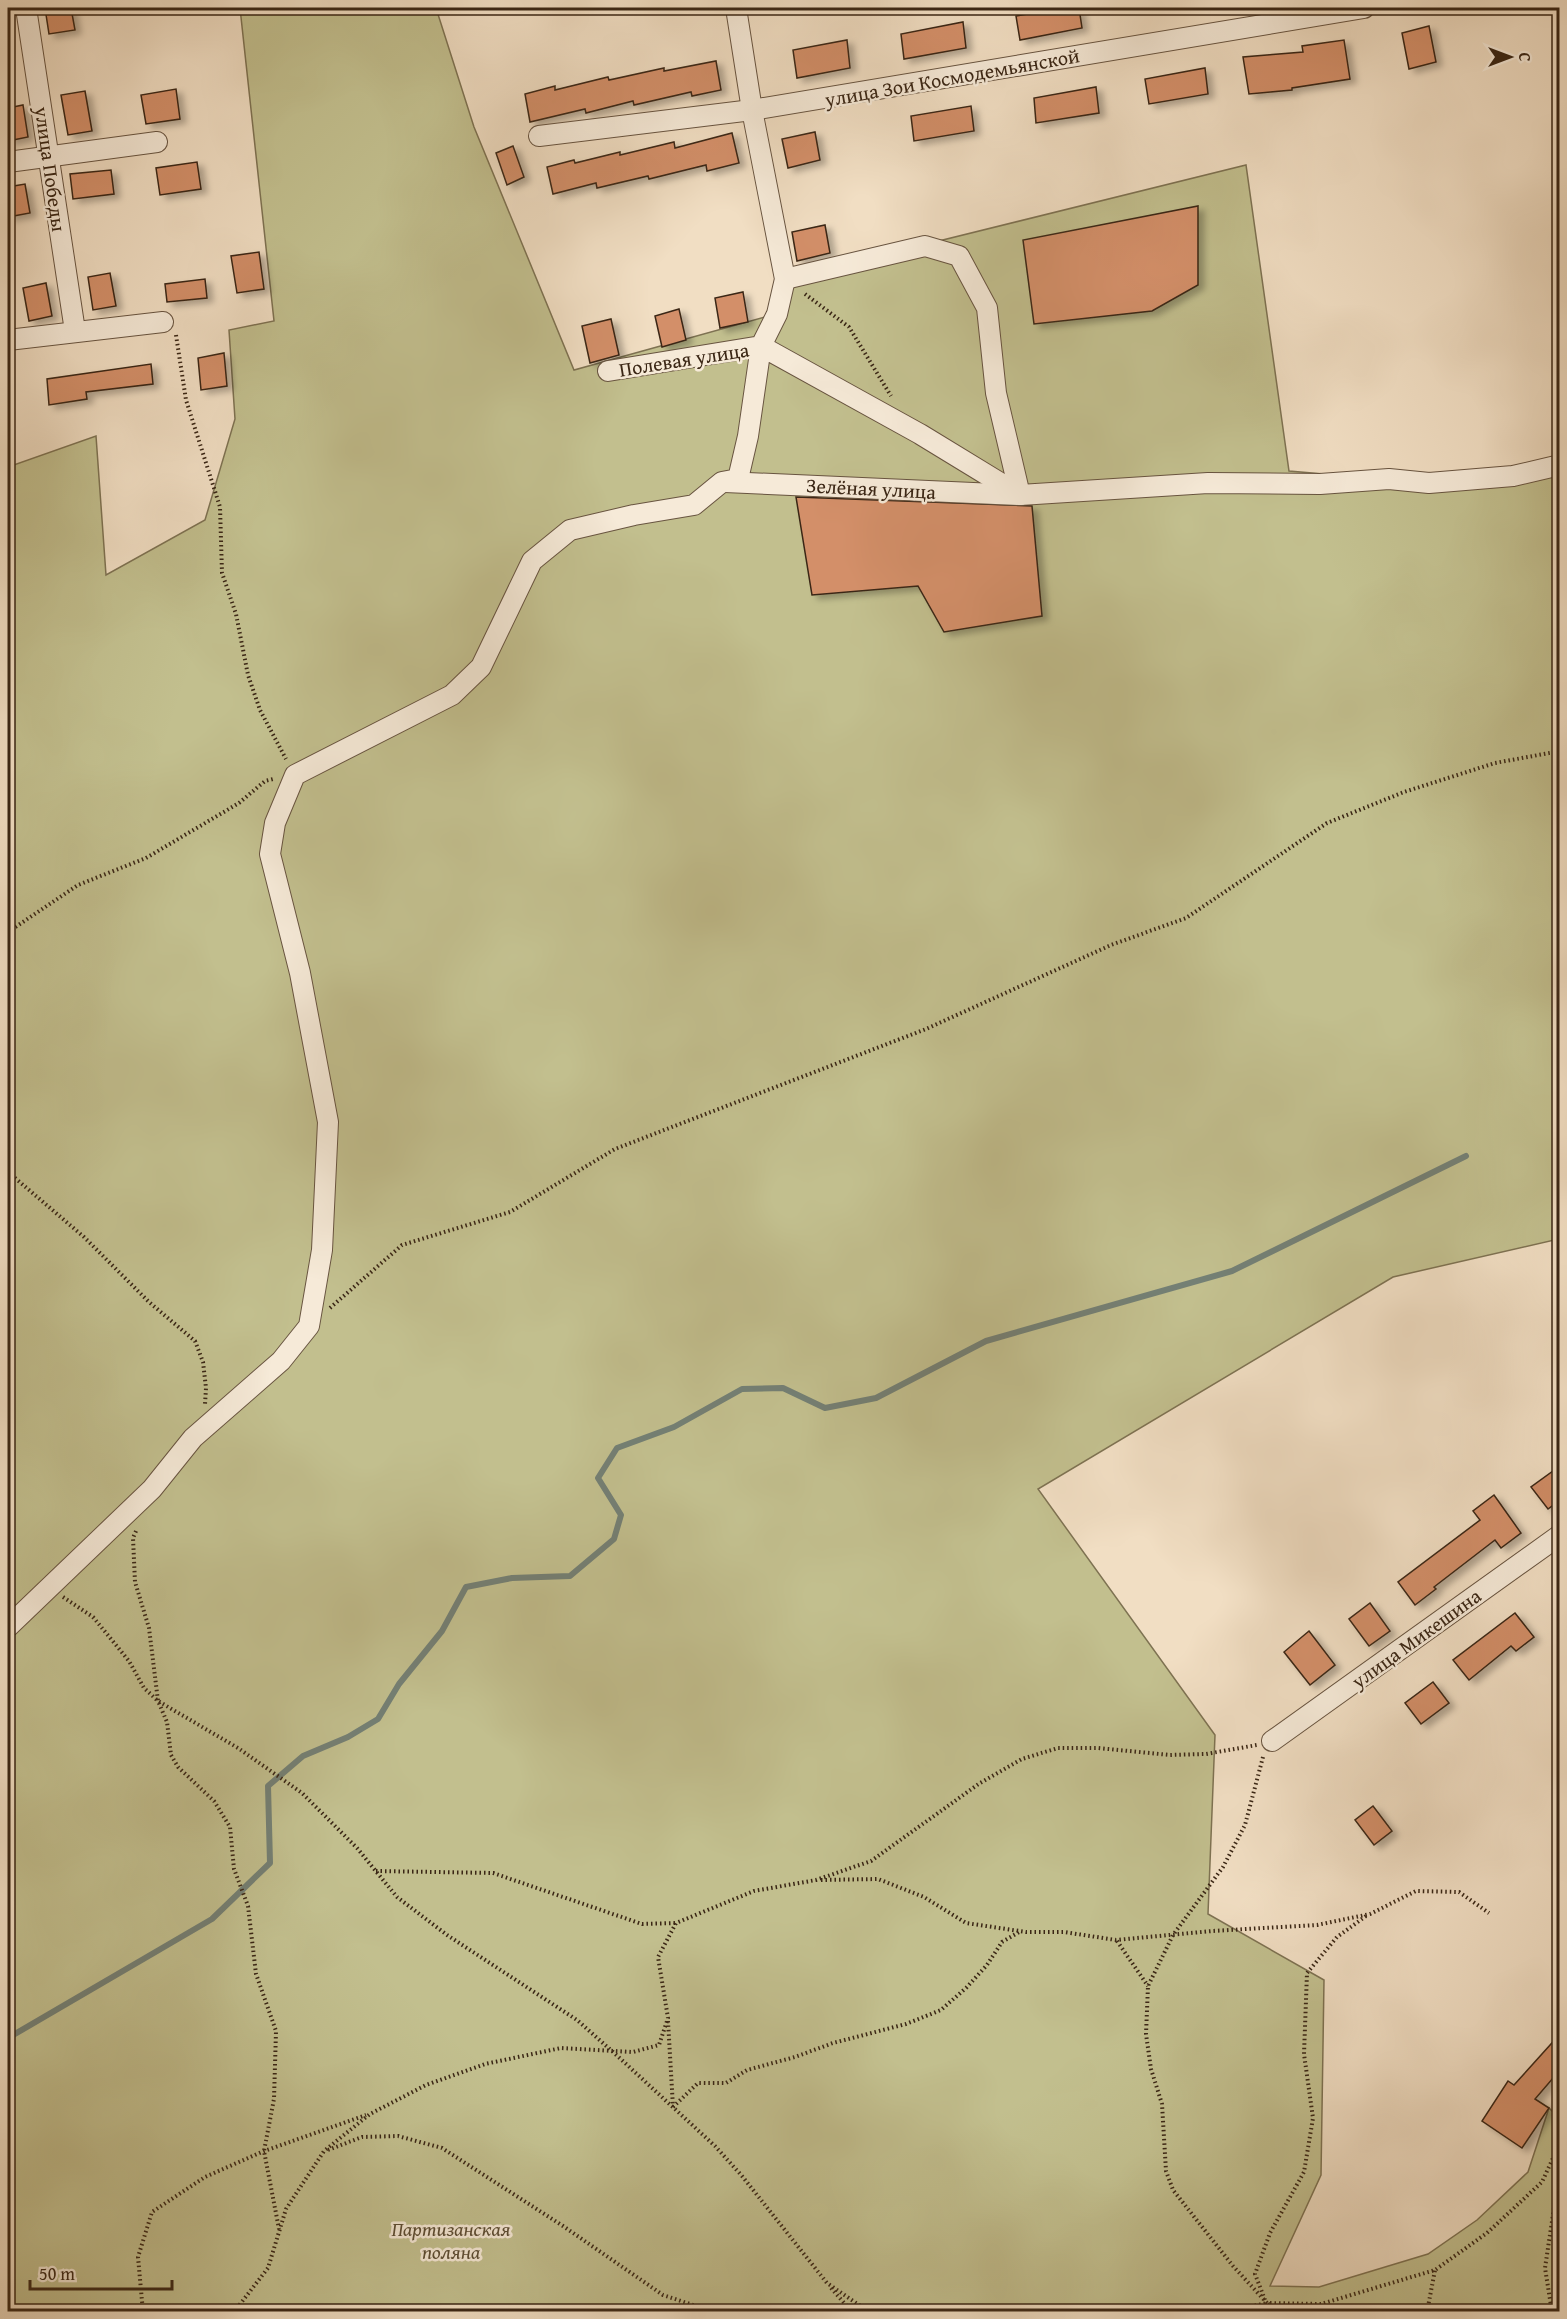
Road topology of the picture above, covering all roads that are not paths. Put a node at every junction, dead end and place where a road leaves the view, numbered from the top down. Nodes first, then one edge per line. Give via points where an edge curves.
1 (26, 8) edge
2 (736, 8) edge
3 (1364, 8) edge
4 (752, 110) junction
5 (539, 136) dead end
6 (157, 142) dead end
7 (49, 157) junction
8 (8, 162) edge
9 (785, 279) junction
10 (163, 322) road end
11 (75, 331) junction
12 (8, 340) edge
13 (761, 346) junction
14 (608, 371) dead end
15 (1560, 465) edge
16 (722, 482) junction
17 (1020, 495) junction
18 (1560, 1535) edge
19 (8, 1627) edge
20 (1272, 1741) road end

1 - 7 street, улица Победы
2 - 4 street
3 - 4 street, улица Зои Космодемьянской
4 - 5 street, улица Зои Космодемьянской
4 - 9 street
6 - 7 street
7 - 8 street
7 - 11 street, улица Победы
9 - 13 street, Полевая улица via 777,314
9 - 17 street via 924,246 959,256 987,308 996,393
10 - 11 street
11 - 12 street
13 - 14 street, Полевая улица
13 - 16 street via 738,478
13 - 17 street via 920,434
15 - 17 street, Зелёная улица via 1513,476 1429,483 1389,479 1320,484 1208,483
16 - 17 street, Зелёная улица
16 - 19 street via 694,505 634,514 570,530 532,561 481,667 452,695 295,775 275,823 270,854 300,973 328,1122 322,1250 309,1326 281,1361 193,1438 152,1489
18 - 20 street, улица Микешина

